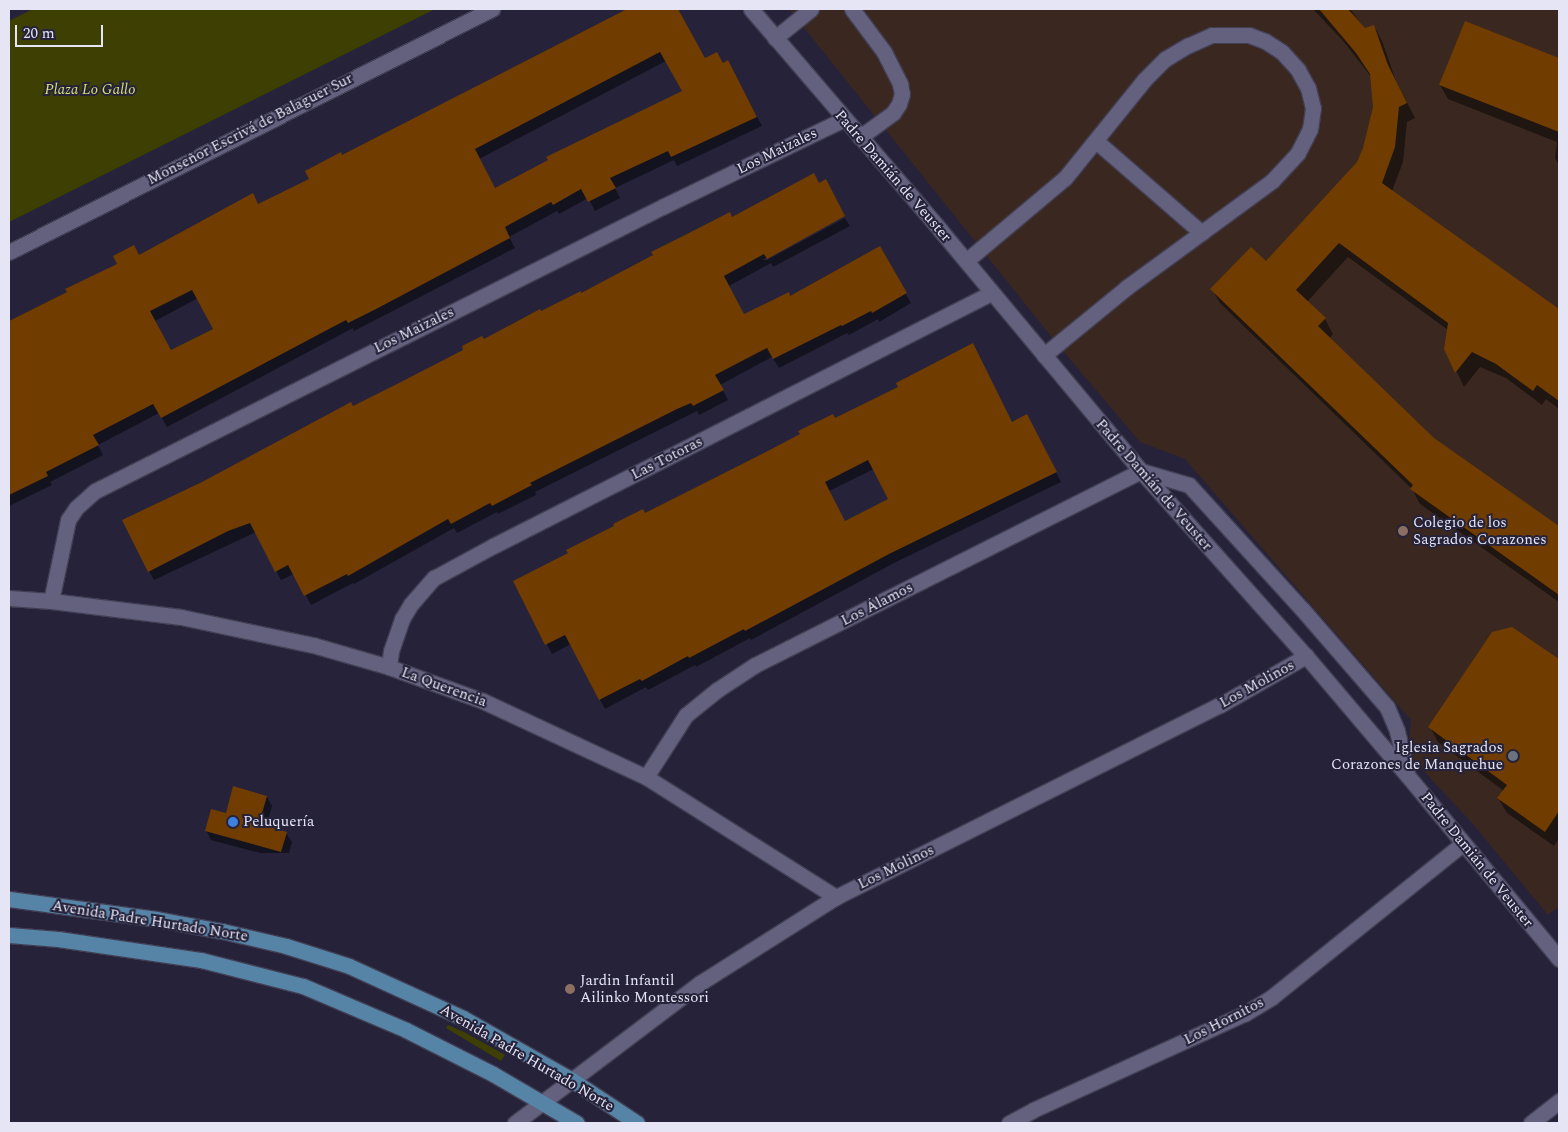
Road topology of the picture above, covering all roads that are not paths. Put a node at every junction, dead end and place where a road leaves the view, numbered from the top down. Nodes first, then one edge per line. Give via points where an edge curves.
1 (492, 9) edge
2 (751, 9) edge
3 (811, 9) edge
4 (852, 9) edge
5 (775, 38) junction
6 (844, 119) junction
7 (860, 138) junction
8 (1096, 141) junction
9 (1202, 232) junction
10 (9, 252) edge
11 (966, 261) junction
12 (991, 293) junction
13 (1044, 355) junction
14 (1141, 471) junction
15 (9, 598) edge
16 (51, 601) junction
17 (1306, 656) junction
18 (389, 667) junction
19 (1407, 775) junction
20 (646, 777) junction
21 (1462, 844) junction
22 (836, 897) junction
23 (9, 899) edge
24 (9, 935) edge
25 (1559, 960) edge
26 (572, 1080) junction
27 (1559, 1101) edge
28 (543, 1102) junction
29 (515, 1123) edge
30 (577, 1123) edge
31 (637, 1123) edge
32 (1009, 1123) edge
33 (1530, 1123) edge

1 - 10 street, Monseñor Escrivá de Balaguer Sur
2 - 5 street, Padre Damián de Veuster
3 - 5 street
4 - 7 street via 884,52 902,94 893,113
5 - 6 street, Padre Damián de Veuster
6 - 7 street, Padre Damián de Veuster
6 - 16 street, Los Maizales via 95,491 68,520
7 - 11 street, Padre Damián de Veuster
8 - 9 street
8 - 9 street via 1144,80 1165,59 1187,46 1212,35 1249,34 1282,52 1308,88 1313,108 1310,129 1298,153 1272,181
8 - 11 street via 1065,178
9 - 13 street
11 - 12 street, Padre Damián de Veuster
12 - 13 street, Padre Damián de Veuster
12 - 18 street, Las Totoras via 434,578 402,619 391,650
13 - 14 street, Padre Damián de Veuster
14 - 17 street, Padre Damián de Veuster
14 - 19 street via 1189,485 1302,608 1387,707 1397,731
14 - 20 street, Los Álamos via 755,665 686,715
15 - 16 street, La Querencia
16 - 18 street, La Querencia via 182,617 313,645
17 - 19 street, Padre Damián de Veuster
17 - 22 street, Los Molinos via 1220,705
18 - 20 street, La Querencia via 483,701
19 - 21 street, Padre Damián de Veuster
20 - 22 street, La Querencia
21 - 25 street, Padre Damián de Veuster
21 - 32 street, Los Hornitos via 1278,992 1244,1014
22 - 26 street, Los Molinos via 700,983
23 - 26 main road, Avenida Padre Hurtado Norte via 222,931 286,946 349,966 463,1018
24 - 28 main road, Avenida Padre Hurtado Norte via 200,960 303,986 406,1030
26 - 28 street, Los Molinos
26 - 31 main road, Avenida Padre Hurtado Norte
27 - 33 street
28 - 29 street, Los Molinos
28 - 30 main road, Avenida Padre Hurtado Norte

